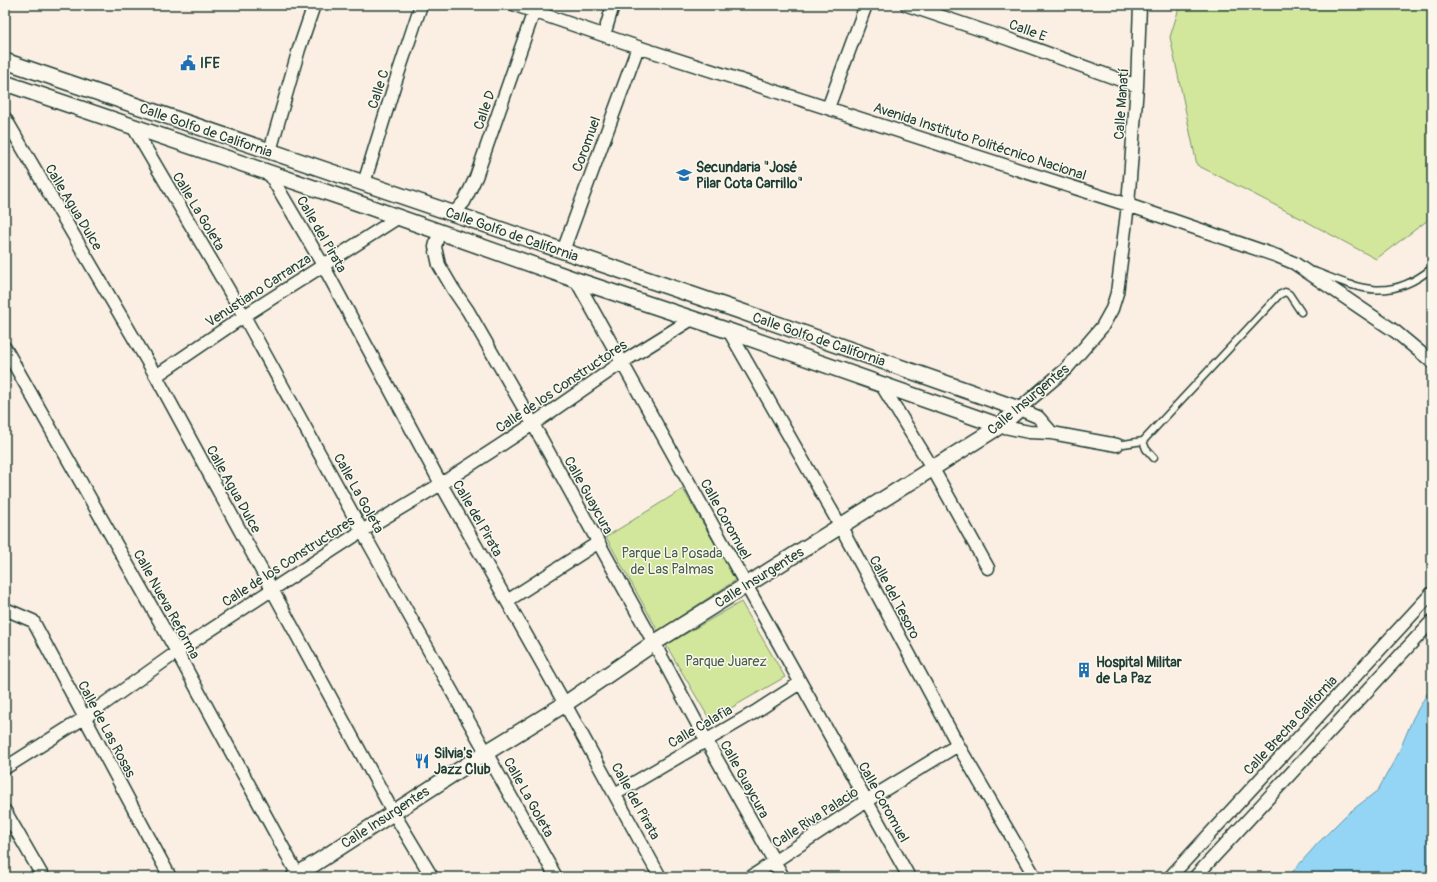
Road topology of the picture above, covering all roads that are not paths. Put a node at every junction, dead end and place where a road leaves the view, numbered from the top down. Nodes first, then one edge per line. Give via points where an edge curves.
1 (314, 5) edge
2 (421, 5) edge
3 (515, 5) edge
4 (613, 5) edge
5 (866, 5) edge
6 (907, 5) edge
7 (1140, 5) edge
8 (534, 11) junction
9 (604, 35) junction
10 (638, 47) junction
11 (5, 62) edge
12 (5, 83) edge
13 (1137, 86) junction
14 (132, 104) junction
15 (828, 108) junction
16 (5, 118) edge
17 (132, 125) junction
18 (270, 152) junction
19 (269, 173) junction
20 (364, 183) junction
21 (1128, 205) junction
22 (453, 214) junction
23 (399, 217) junction
24 (439, 232) junction
25 (563, 251) junction
26 (1294, 263) junction
27 (323, 265) junction
28 (1432, 268) edge
29 (576, 280) junction
30 (737, 310) junction
31 (1301, 312) dead end
32 (244, 316) junction
33 (692, 319) junction
34 (729, 331) junction
35 (5, 348) edge
36 (1432, 362) edge
37 (621, 363) junction
38 (156, 376) junction
39 (881, 384) junction
40 (1019, 409) junction
41 (534, 424) junction
42 (1000, 426) junction
43 (1052, 433) junction
44 (1143, 441) junction
45 (1117, 445) joint
46 (1154, 458) dead end
47 (933, 469) junction
48 (441, 484) junction
49 (841, 527) junction
50 (362, 531) junction
51 (598, 542) junction
52 (988, 568) dead end
53 (746, 585) junction
54 (273, 589) junction
55 (1432, 593) edge
56 (508, 601) junction
57 (5, 609) edge
58 (1432, 621) edge
59 (654, 643) junction
60 (177, 652) junction
61 (800, 683) junction
62 (566, 704) junction
63 (84, 718) junction
64 (706, 740) junction
65 (958, 745) junction
66 (487, 752) junction
67 (5, 768) edge
68 (615, 794) junction
69 (866, 802) junction
70 (5, 811) edge
71 (393, 812) junction
72 (773, 861) junction
73 (297, 876) edge
74 (43, 877) edge
75 (170, 877) edge
76 (432, 877) edge
77 (556, 877) edge
78 (660, 877) edge
79 (751, 877) edge
80 (783, 877) edge
81 (909, 877) edge
82 (1035, 877) edge
83 (1170, 877) edge
84 (1195, 877) edge

1 - 18 street
2 - 20 street, Calle C
3 - 8 street, Avenida Instituto Politécnico Nacional
4 - 9 street
5 - 15 street
6 - 13 street, Calle E
7 - 13 street, Calle Manatí
8 - 9 street, Avenida Instituto Politécnico Nacional
8 - 22 street, Calle D via 476,177 464,202
9 - 10 street, Avenida Instituto Politécnico Nacional
10 - 15 street, Avenida Instituto Politécnico Nacional
10 - 25 street, Coromuel
11 - 14 street, Calle Golfo de California
12 - 17 street, Calle Golfo de California
13 - 21 street, Calle Manatí
14 - 17 street
14 - 18 street, Calle Golfo de California
15 - 21 street, Avenida Instituto Politécnico Nacional
16 - 38 street, Calle Agua Dulce
17 - 19 street, Calle Golfo de California
17 - 32 street, Calle La Goleta
18 - 19 street
18 - 20 street, Calle Golfo de California
19 - 23 street, Calle Golfo de California
19 - 27 street, Calle del Pirata
20 - 22 street, Calle Golfo de California
21 - 26 street, Avenida Instituto Politécnico Nacional
21 - 40 street, Calle Insurgentes via 1117,293 1112,309 1102,327 1066,369
22 - 24 street
22 - 25 street, Calle Golfo de California
23 - 24 street, Calle Golfo de California
23 - 27 street, Venustiano Carranza
24 - 29 street, Calle Golfo de California
24 - 41 street, Calle Guaycura via 435,247 439,265
25 - 29 street
25 - 30 street, Calle Golfo de California
26 - 28 lane, Avenida Instituto Politécnico Nacional via 1363,289 1384,290 1413,282
26 - 36 street via 1396,332
27 - 32 street, Venustiano Carranza
27 - 48 street, Calle del Pirata
29 - 33 street, Calle Golfo de California
29 - 37 street, Calle Coromuel
30 - 34 street
30 - 40 street, Calle Golfo de California
31 - 44 lane via 1289,294 1285,292 1280,295
32 - 38 street, Venustiano Carranza
32 - 50 street, Calle La Goleta
33 - 34 street, Calle Golfo de California
33 - 37 street, Calle de los Constructores
34 - 39 street, Calle Golfo de California
34 - 49 street, Calle del Tesoro
35 - 60 street, Calle Nueva Reforma
37 - 41 street, Calle de los Constructores
37 - 53 street, Calle Coromuel
38 - 54 street, Calle Agua Dulce
39 - 42 street, Calle Golfo de California
39 - 47 street
40 - 42 street, Calle Insurgentes
40 - 43 street via 1038,417
41 - 48 street, Calle de los Constructores
41 - 51 street, Calle Guaycura
42 - 43 street via 1029,432
42 - 47 street, Calle Insurgentes
43 - 45 street
44 - 45 lane
44 - 46 lane
47 - 49 street, Calle Insurgentes
47 - 52 street
48 - 50 street, Calle de los Constructores
48 - 56 street, Calle del Pirata
49 - 53 street, Calle Insurgentes
49 - 65 street, Calle del Tesoro
50 - 54 street, Calle de los Constructores
50 - 66 street, Calle La Goleta
51 - 56 street
51 - 59 street, Calle Guaycura
53 - 59 street, Calle Insurgentes
53 - 61 street, Calle Coromuel
54 - 60 street, Calle de los Constructores
54 - 71 street, Calle Agua Dulce
55 - 83 street, Calle Brecha California
56 - 62 street, Calle del Pirata
57 - 63 street, Calle de Las Rosas via 33,621
58 - 84 street
59 - 62 street, Calle Insurgentes
59 - 64 street, Calle Guaycura
60 - 63 street, Calle de los Constructores
60 - 73 street, Calle Nueva Reforma
61 - 64 street, Calle Calafia
61 - 69 street, Calle Coromuel
62 - 66 street, Calle Insurgentes
62 - 68 street, Calle del Pirata
63 - 67 street, Calle de los Constructores
63 - 75 street, Calle de Las Rosas
64 - 68 street, Calle Calafia
64 - 72 street, Calle Guaycura
65 - 69 street, Calle Riva Palacio
65 - 82 street, Calle del Tesoro
66 - 71 street, Calle Insurgentes
66 - 77 street, Calle La Goleta
68 - 78 street, Calle del Pirata
69 - 72 street, Calle Riva Palacio
69 - 81 street, Calle Coromuel
70 - 74 street
71 - 73 street, Calle Insurgentes
71 - 76 street, Calle Agua Dulce
72 - 79 street, Calle Riva Palacio
72 - 80 street, Calle Guaycura

